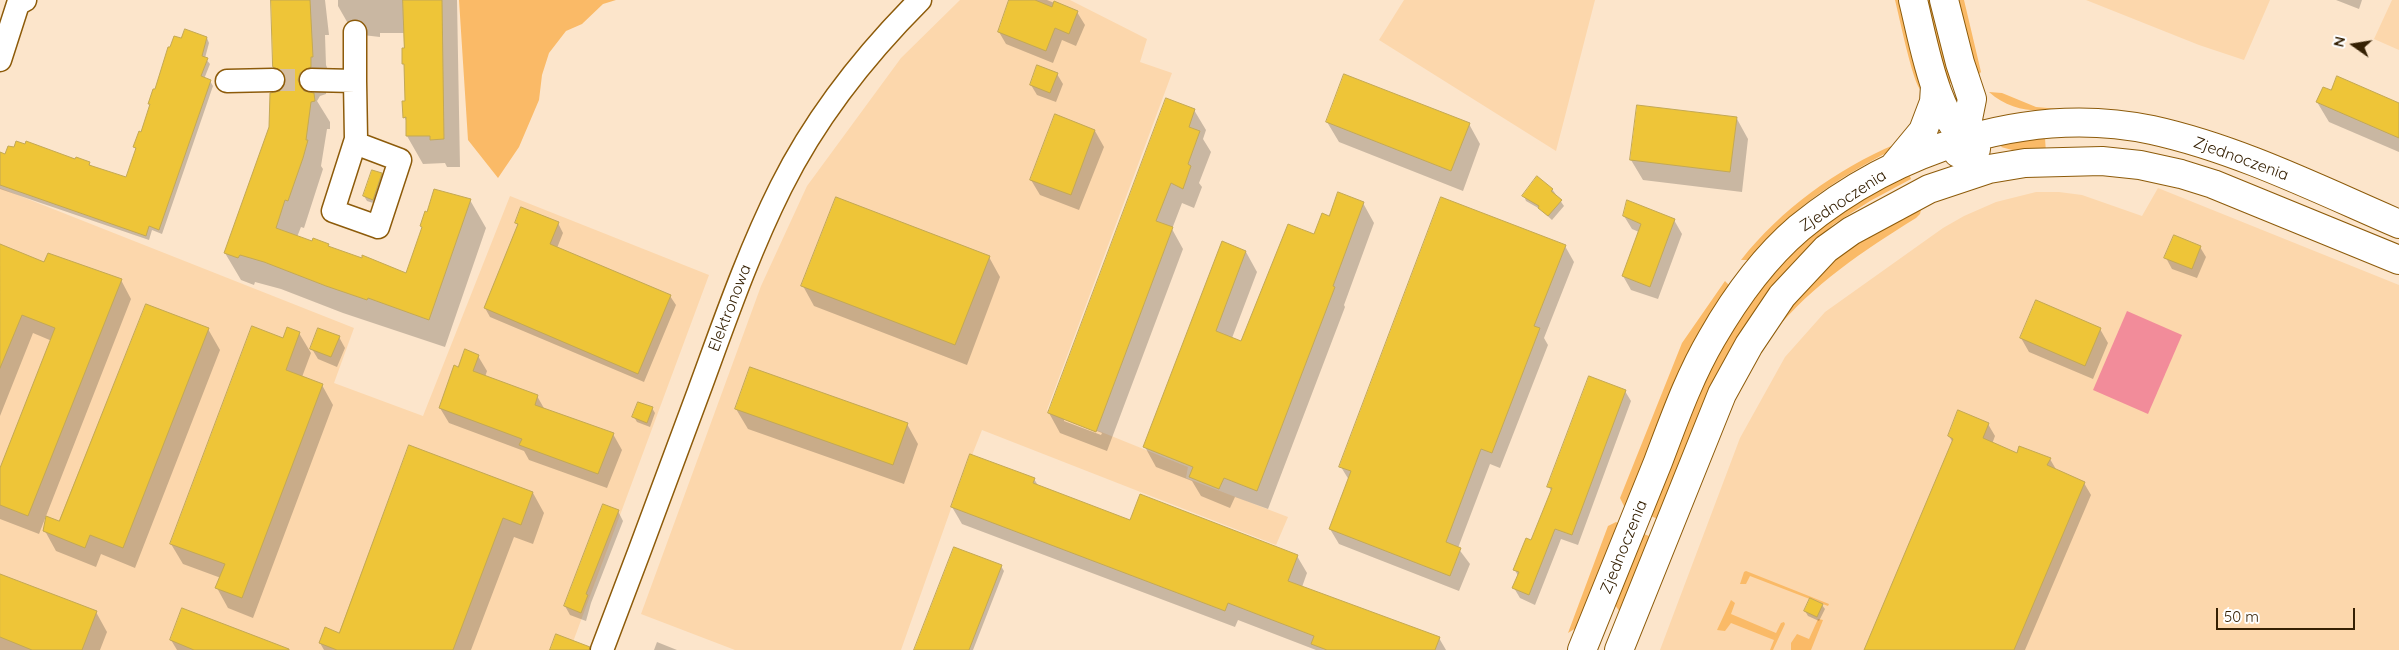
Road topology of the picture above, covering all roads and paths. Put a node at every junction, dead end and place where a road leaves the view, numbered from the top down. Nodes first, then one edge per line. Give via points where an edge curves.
1 (25, 0) edge
2 (920, 0) edge
3 (1913, 0) edge
4 (1944, 0) edge
5 (355, 32) dead end
6 (0, 60) edge
7 (274, 80) tunnel mouth
8 (311, 80) tunnel mouth
9 (356, 80) junction
10 (227, 81) dead end
11 (1935, 86) junction
12 (1972, 99) junction
13 (2030, 125) junction
14 (1964, 139) junction
15 (355, 143) dead end
16 (2025, 163) junction
17 (1893, 168) junction
18 (1929, 189) junction
19 (2399, 224) edge
20 (2399, 260) edge
21 (602, 650) edge
22 (1582, 650) edge
23 (1620, 650) edge

1 - 6 street via 18,4
2 - 21 street, Elektronowa via 839,93 809,138 760,230
3 - 11 main road
4 - 12 main road
5 - 9 street
7 - 10 street
8 - 9 street
9 - 15 street
11 - 14 main road via 1953,127
11 - 17 main road via 1934,102 1922,131
12 - 13 main road via 2001,122
12 - 14 main road
13 - 14 main road, Zjednoczenia
13 - 19 main road, Zjednoczenia via 2110,124 2149,130 2232,152
14 - 16 main road via 1982,153
14 - 17 main road, Zjednoczenia
14 - 18 main road via 1957,155
16 - 18 main road, Zjednoczenia via 1989,169
16 - 20 main road, Zjednoczenia via 2102,161 2181,174
17 - 22 main road, Zjednoczenia via 1855,189 1799,228 1758,271 1711,339 1685,393
18 - 23 main road, Zjednoczenia via 1851,231 1826,249 1782,296 1749,345 1722,394

